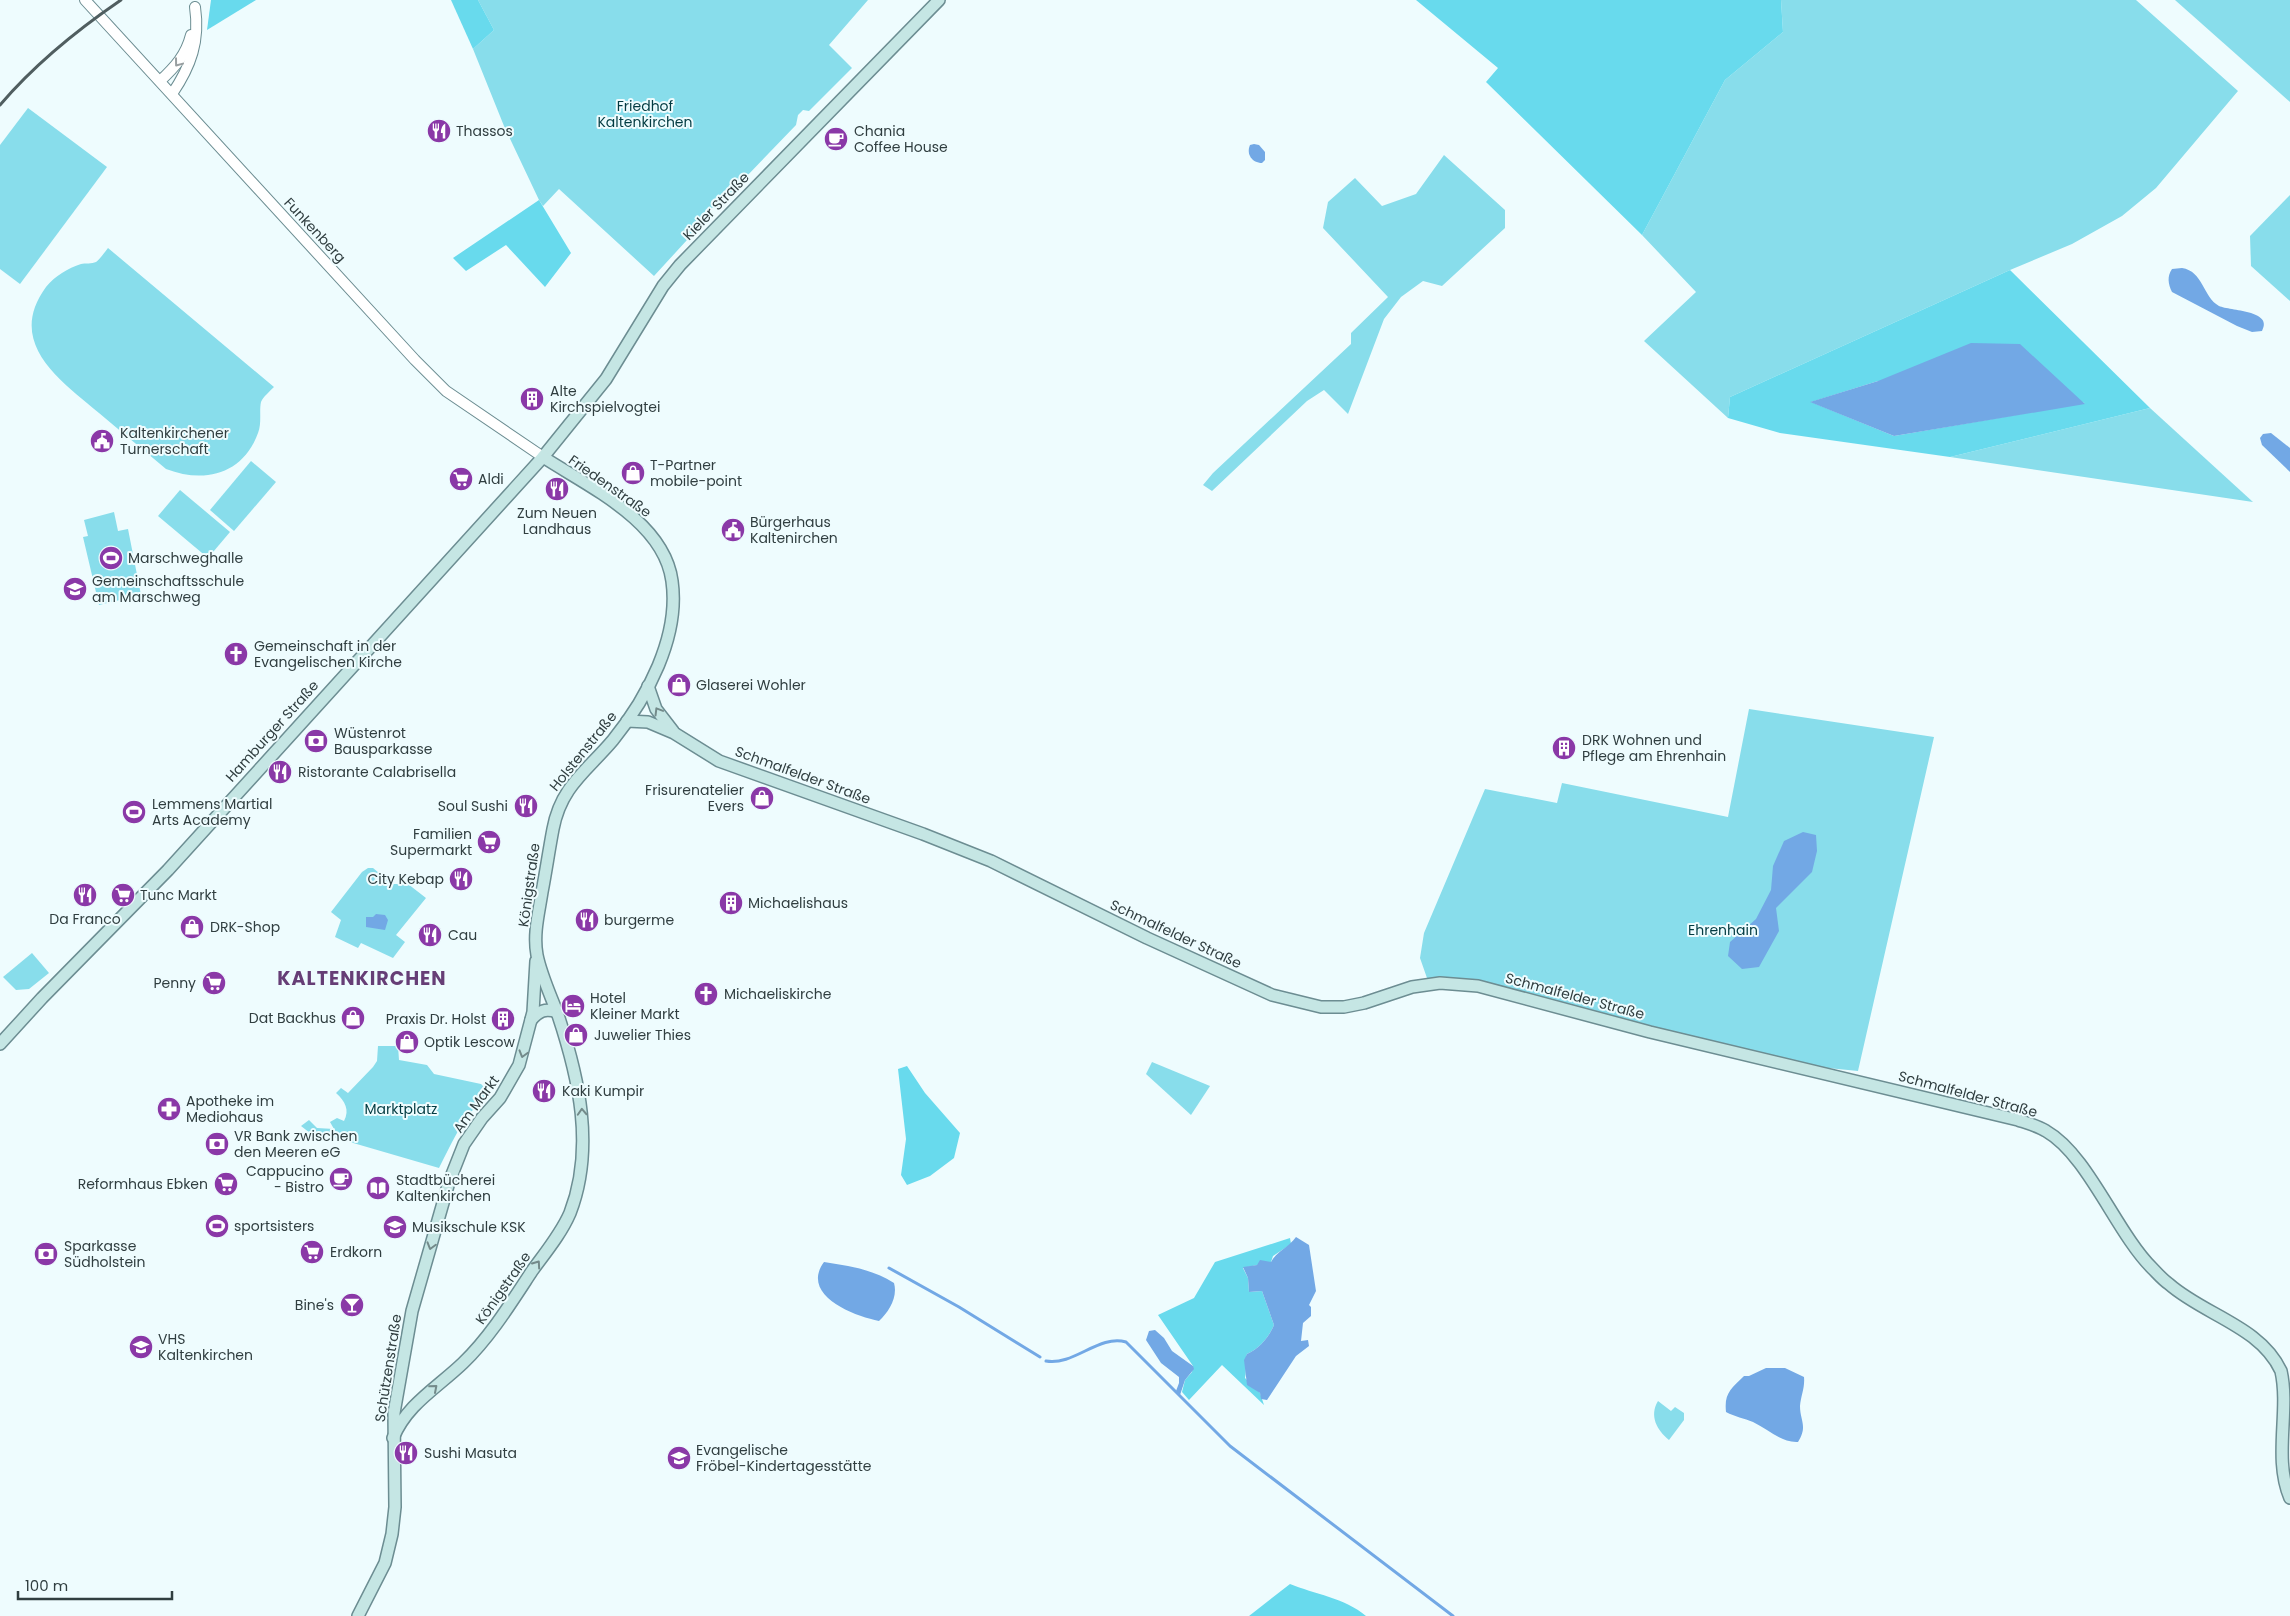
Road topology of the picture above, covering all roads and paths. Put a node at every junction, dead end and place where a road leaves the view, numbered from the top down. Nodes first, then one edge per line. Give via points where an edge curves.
1 (85, 0) edge
2 (939, 0) edge
3 (195, 3) edge
4 (160, 81) junction
5 (172, 94) junction
6 (543, 457) junction
7 (648, 686) junction
8 (633, 710) joint
9 (627, 720) junction
10 (674, 733) junction
11 (556, 811) joint
12 (537, 954) junction
13 (557, 1012) junction
14 (531, 1020) junction
15 (0, 1044) edge
16 (449, 1182) joint
17 (396, 1399) junction
18 (413, 1408) junction
19 (393, 1438) junction
20 (2290, 1498) edge
21 (358, 1616) edge

1 - 4 street, Funkenberg
2 - 6 main road, Kieler Straße via 680,265 662,286 606,379
3 -> 4 street via 188,47 180,62
3 - 5 street via 197,24 192,58
4 - 5 street, Funkenberg
5 - 6 street, Funkenberg via 446,391
6 - 7 main road, Friedenstraße via 635,519 652,536 666,558 673,583 672,616 665,646
6 - 15 main road, Hamburger Straße via 168,870
7 - 8 main road, Friedenstraße
10 -> 7 main road, Schmalfelder Straße via 656,710
8 - 9 main road, Holstenstraße
9 - 10 main road, Schmalfelder Straße via 648,722
9 - 11 main road, Holstenstraße via 577,778
10 - 20 main road, Schmalfelder Straße via 719,760 991,862 1272,995 1306,1005 1336,1007 1364,1003 1421,986 1453,983 1478,986 1659,1034 2018,1120 2047,1131 2069,1150 2131,1243 2169,1285 2248,1333 2269,1352 2282,1372 2288,1394 2284,1468
11 - 12 main road, Königstraße via 537,927
12 - 13 main road, Königstraße
12 - 14 main road, Am Markt
13 - 14 main road via 548,1009 538,1012
18 -> 13 main road, Königstraße via 486,1338 570,1214 581,1166 581,1100
14 -> 16 main road, Am Markt via 520,1064 500,1098 464,1144
16 -> 17 main road, Schützenstraße via 412,1311
17 - 18 main road
17 - 19 main road, Schützenstraße
18 - 19 main road, Königstraße via 402,1418
19 - 21 main road, Schützenstraße via 396,1507 392,1534 385,1562

